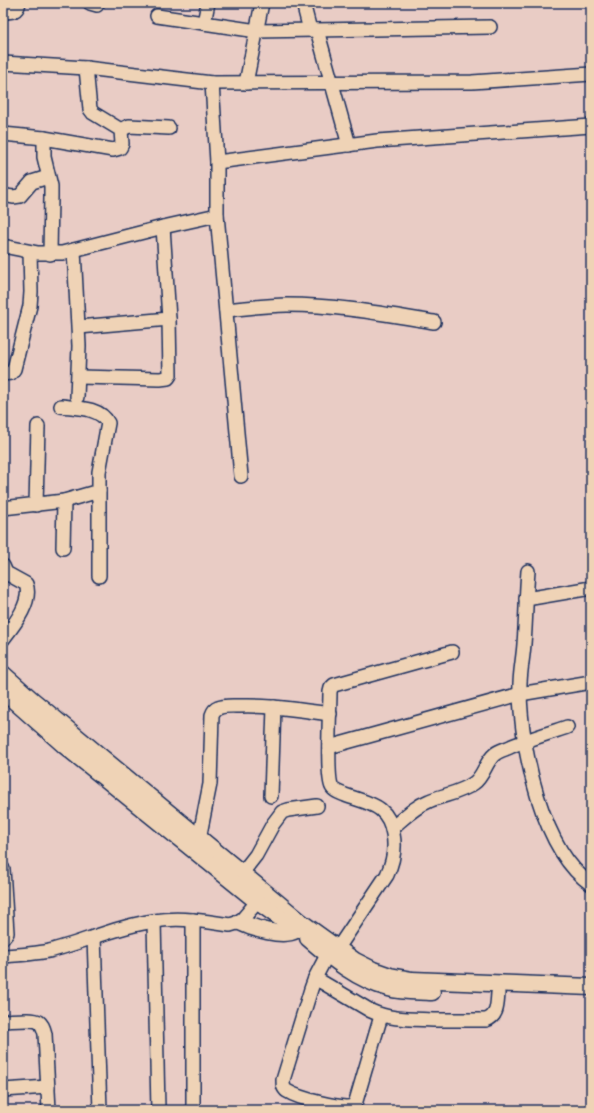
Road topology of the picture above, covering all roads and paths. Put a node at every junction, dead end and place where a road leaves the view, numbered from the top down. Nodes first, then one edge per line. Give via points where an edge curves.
1 (19, 3) edge
2 (208, 3) edge
3 (262, 3) edge
4 (303, 3) edge
5 (3, 12) edge
6 (157, 16) dead end
7 (204, 23) junction
8 (490, 27) dead end
9 (314, 30) junction
10 (257, 31) junction
11 (3, 63) edge
12 (86, 68) junction
13 (591, 74) edge
14 (212, 83) junction
15 (246, 83) junction
16 (332, 83) junction
17 (591, 126) edge
18 (169, 128) dead end
19 (121, 130) junction
20 (3, 134) edge
21 (44, 138) junction
22 (349, 145) junction
23 (217, 162) junction
24 (48, 177) junction
25 (3, 195) edge
26 (218, 215) junction
27 (163, 227) junction
28 (3, 246) edge
29 (74, 250) junction
30 (30, 252) junction
31 (50, 254) junction
32 (226, 310) junction
33 (169, 319) junction
34 (434, 322) dead end
35 (79, 327) junction
36 (3, 374) edge
37 (79, 377) junction
38 (78, 397) dead end
39 (60, 406) dead end
40 (38, 426) dead end
41 (241, 476) dead end
42 (99, 491) junction
43 (64, 501) junction
44 (36, 505) junction
45 (3, 508) edge
46 (63, 548) dead end
47 (3, 566) edge
48 (528, 571) dead end
49 (99, 576) dead end
50 (591, 588) edge
51 (526, 599) junction
52 (3, 639) edge
53 (452, 652) dead end
54 (3, 674) edge
55 (591, 682) edge
56 (3, 691) edge
57 (520, 694) junction
58 (274, 707) junction
59 (330, 714) junction
60 (567, 727) dead end
61 (525, 741) junction
62 (329, 747) junction
63 (271, 796) dead end
64 (317, 806) dead end
65 (392, 828) junction
66 (199, 839) junction
67 (3, 869) edge
68 (3, 873) edge
69 (242, 873) junction
70 (591, 884) edge
71 (262, 897) junction
72 (192, 920) junction
73 (154, 921) junction
74 (240, 922) junction
75 (300, 926) junction
76 (94, 937) junction
77 (3, 938) edge
78 (332, 951) junction
79 (3, 956) edge
80 (315, 978) junction
81 (591, 987) edge
82 (498, 993) junction
83 (591, 997) edge
84 (381, 1016) junction
85 (3, 1021) edge
86 (48, 1087) junction
87 (3, 1090) edge
88 (49, 1110) edge
89 (100, 1110) edge
90 (158, 1110) edge
91 (193, 1110) edge

1 - 5 street via 17,10
2 - 7 street
3 - 10 street
4 - 9 street
6 - 7 street
7 - 10 street
8 - 9 street
9 - 10 street
9 - 16 street
10 - 15 street
11 - 12 street
12 - 14 street
12 - 19 street via 90,109
13 - 16 street via 472,82
14 - 15 street
14 - 23 street
15 - 16 street
16 - 22 street
17 - 22 street
18 - 19 street via 129,126
19 - 21 street via 122,144 118,150
20 - 21 street
21 - 24 street
22 - 23 street
23 - 26 street
24 - 25 street via 32,182 20,196
24 - 31 street via 51,196
26 - 27 street
26 - 32 street
27 - 29 street
27 - 33 street
28 - 30 street
29 - 31 street
29 - 35 street
30 - 31 street
30 - 36 street via 31,292 25,327 14,369 11,373
32 - 34 street via 286,305 330,307 367,310
32 - 41 street
33 - 35 street
33 - 37 street via 168,378
35 - 37 street
37 - 38 street
39 - 42 street via 96,412 108,423 100,461
40 - 44 street
42 - 43 street
42 - 49 street
43 - 44 street
43 - 46 street
44 - 45 street
47 - 52 street via 6,572 26,584 28,593 20,618
48 - 51 street
50 - 51 street
51 - 57 street
53 - 59 street via 334,685 330,692
54 - 66 main road
55 - 57 street
56 - 71 main road via 64,745
57 - 61 street
57 - 62 street
58 - 59 street
58 - 63 street
58 - 66 street via 226,706 214,710 210,784
59 - 62 street
60 - 61 street
61 - 65 street via 496,754 475,783 420,805
61 - 70 street via 535,787 547,822 560,849 573,867
62 - 65 street via 329,780 334,790 383,810
64 - 69 street via 282,812 256,856
65 - 78 street via 394,848 387,875
66 - 69 main road
67 - 68 street
68 - 77 street via 7,933
69 - 71 main road
71 - 74 street
71 - 75 main road
72 - 73 street
72 - 74 street via 230,925
72 - 91 street
73 - 76 street
73 - 90 street
74 - 75 main road via 250,927 277,932 292,932
75 - 78 main road
76 - 79 street via 48,951
76 - 89 street
78 - 80 street
78 - 81 main road via 373,970 404,979
78 - 82 main road via 352,972 389,988 407,991
80 - 84 street
80 - 84 street via 282,1080 287,1091 316,1102 353,1106
82 - 83 main road
82 - 84 street via 496,1013 486,1020
85 - 86 street via 34,1020 43,1027
86 - 87 street
86 - 88 street

